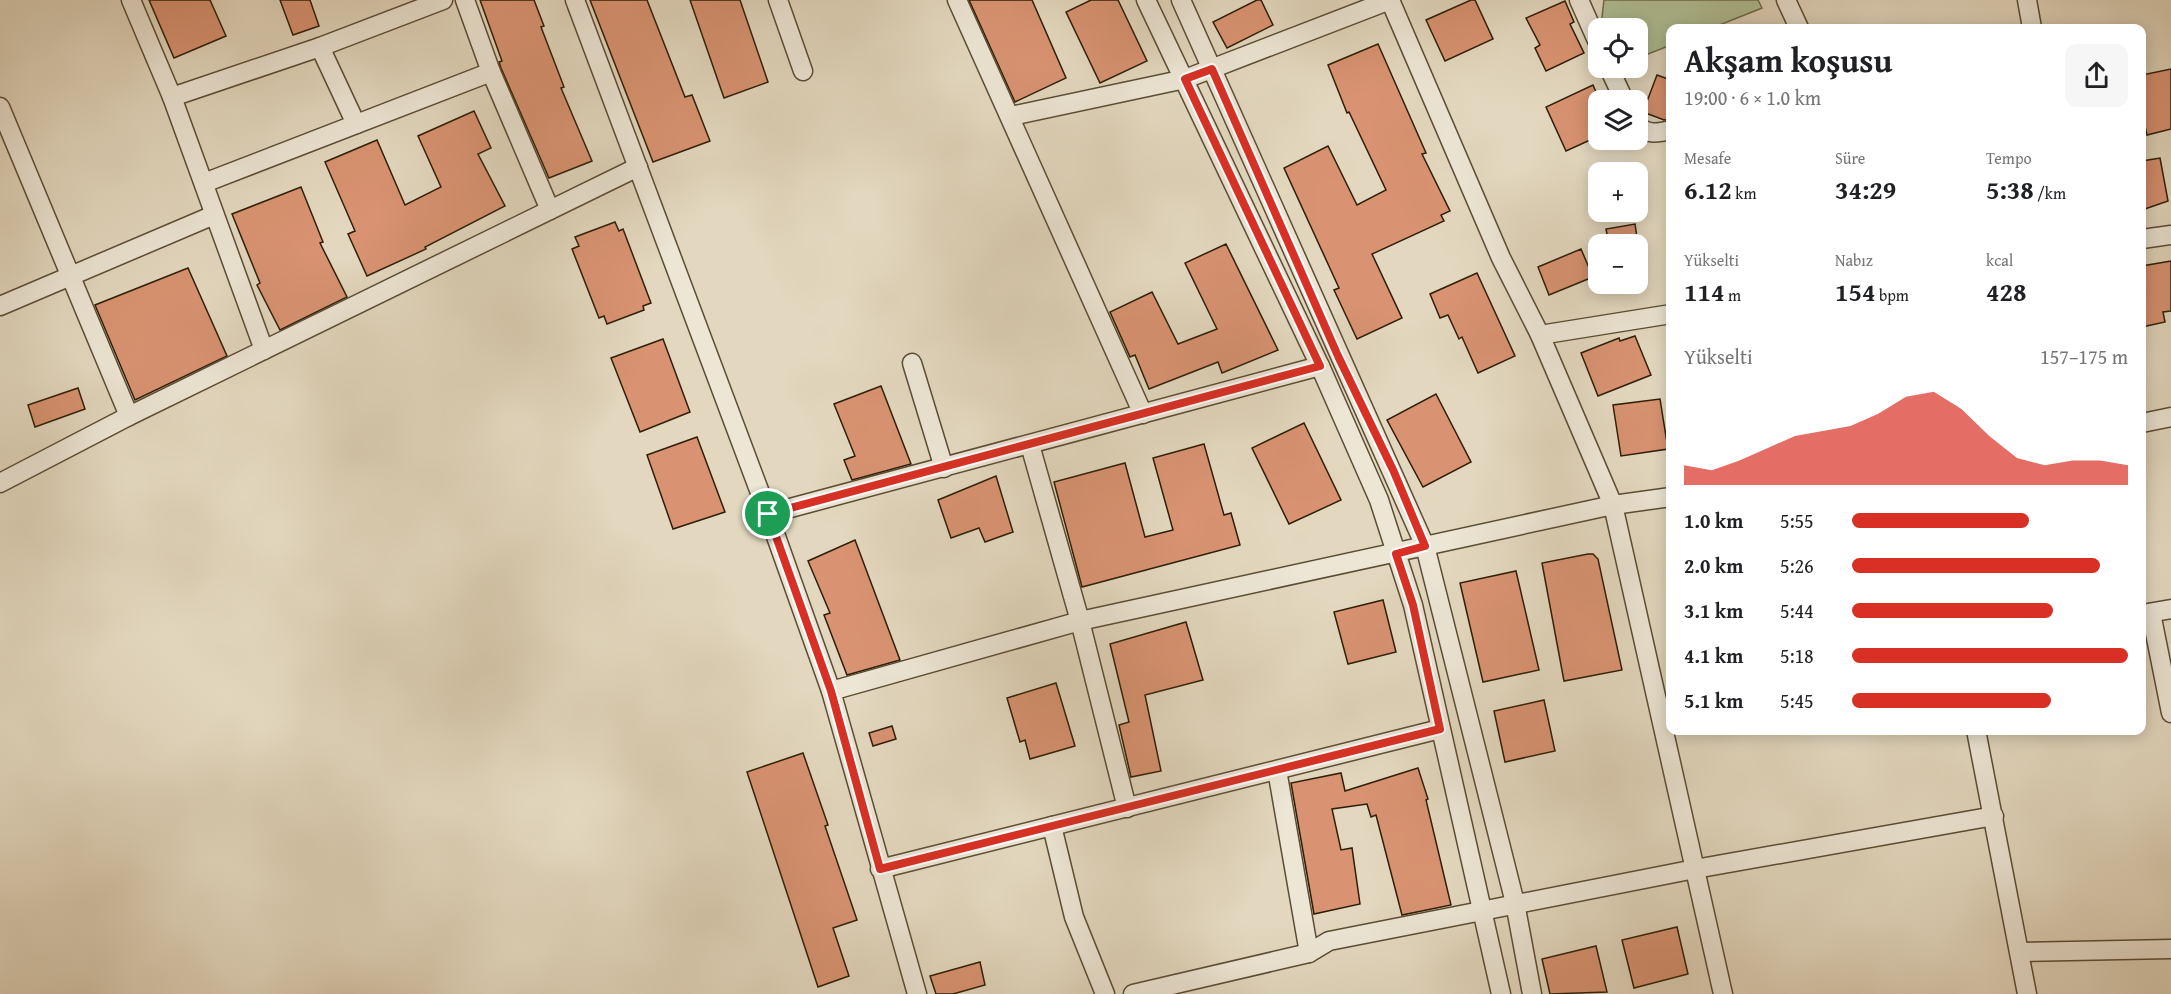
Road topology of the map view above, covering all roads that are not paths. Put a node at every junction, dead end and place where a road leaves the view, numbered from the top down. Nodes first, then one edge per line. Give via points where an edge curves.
1 (131, 0) edge
2 (443, 0) edge
3 (465, 0) edge
4 (575, 0) edge
5 (778, 0) edge
6 (957, 0) edge
7 (1146, 0) edge
8 (1181, 0) edge
9 (1390, 0) edge
10 (1579, 0) edge
11 (1786, 0) edge
12 (2028, 0) edge
13 (1588, 20) edge
14 (1797, 24) edge
15 (2031, 24) edge
16 (320, 47) junction
17 (1212, 69) junction
18 (803, 71) dead end
19 (491, 72) junction
20 (1185, 79) junction
21 (172, 97) junction
22 (0, 106) edge
23 (1011, 116) junction
24 (356, 124) junction
25 (1666, 131) edge
26 (1648, 132) edge
27 (638, 168) junction
28 (204, 183) junction
29 (550, 210) junction
30 (214, 215) junction
31 (2171, 235) edge
32 (2146, 238) edge
33 (70, 274) junction
34 (0, 306) edge
35 (1666, 315) edge
36 (1540, 336) junction
37 (264, 350) junction
38 (912, 363) dead end
39 (1320, 366) junction
40 (1143, 414) junction
41 (129, 416) junction
42 (2171, 417) edge
43 (2146, 422) edge
44 (1030, 446) junction
45 (944, 468) junction
46 (0, 483) edge
47 (1666, 498) edge
48 (1613, 505) junction
49 (768, 514) junction
50 (1425, 546) junction
51 (1396, 554) junction
52 (2171, 609) edge
53 (2147, 614) edge
54 (1080, 621) junction
55 (831, 691) junction
56 (2171, 713) edge
57 (1440, 729) junction
58 (1977, 735) edge
59 (1277, 770) junction
60 (1127, 808) junction
61 (1994, 816) junction
62 (1053, 826) junction
63 (880, 869) junction
64 (1695, 869) junction
65 (1515, 903) junction
66 (1481, 910) junction
67 (2171, 949) edge
68 (2021, 952) junction
69 (1309, 953) junction
70 (917, 994) edge
71 (1105, 994) edge
72 (1133, 994) edge
73 (1500, 994) edge
74 (1532, 994) edge
75 (1723, 994) edge
76 (2027, 994) edge

1 - 21 street
2 - 16 street
3 - 19 street
4 - 27 street
5 - 18 street
6 - 23 street
7 - 20 street
8 - 17 street
9 - 17 street
9 - 36 street via 1501,258
10 - 13 street
11 - 14 street
12 - 15 street
16 - 21 street
16 - 24 street
17 - 20 street
17 - 50 street
19 - 24 street
19 - 29 street
20 - 23 street
20 - 39 street
21 - 28 street
22 - 33 street
23 - 40 street
24 - 28 street
25 - 26 street
27 - 29 street
27 - 49 street
28 - 30 street
29 - 37 street
30 - 33 street
30 - 37 street
31 - 32 street
33 - 34 street
33 - 41 street
35 - 36 street
36 - 48 street
37 - 41 street
38 - 45 street
39 - 40 street
39 - 51 street via 1379,500
40 - 44 street
41 - 46 street
42 - 43 street
44 - 45 street
44 - 54 street
45 - 49 street
47 - 48 street
48 - 50 street
48 - 64 street
49 - 55 street
50 - 51 street
50 - 65 street
51 - 54 street
51 - 57 street via 1413,605
52 - 53 street
53 - 56 street
54 - 55 street
54 - 60 street
55 - 63 street
57 - 59 street
57 - 66 street
58 - 61 street
59 - 60 street
59 - 69 street
60 - 62 street
61 - 64 street
61 - 68 street
62 - 63 street
62 - 71 street via 1074,917
63 - 70 street
64 - 65 street
64 - 75 street
65 - 66 street
65 - 74 street
66 - 69 street via 1329,941
66 - 73 street
67 - 68 street
68 - 76 street
69 - 72 street

